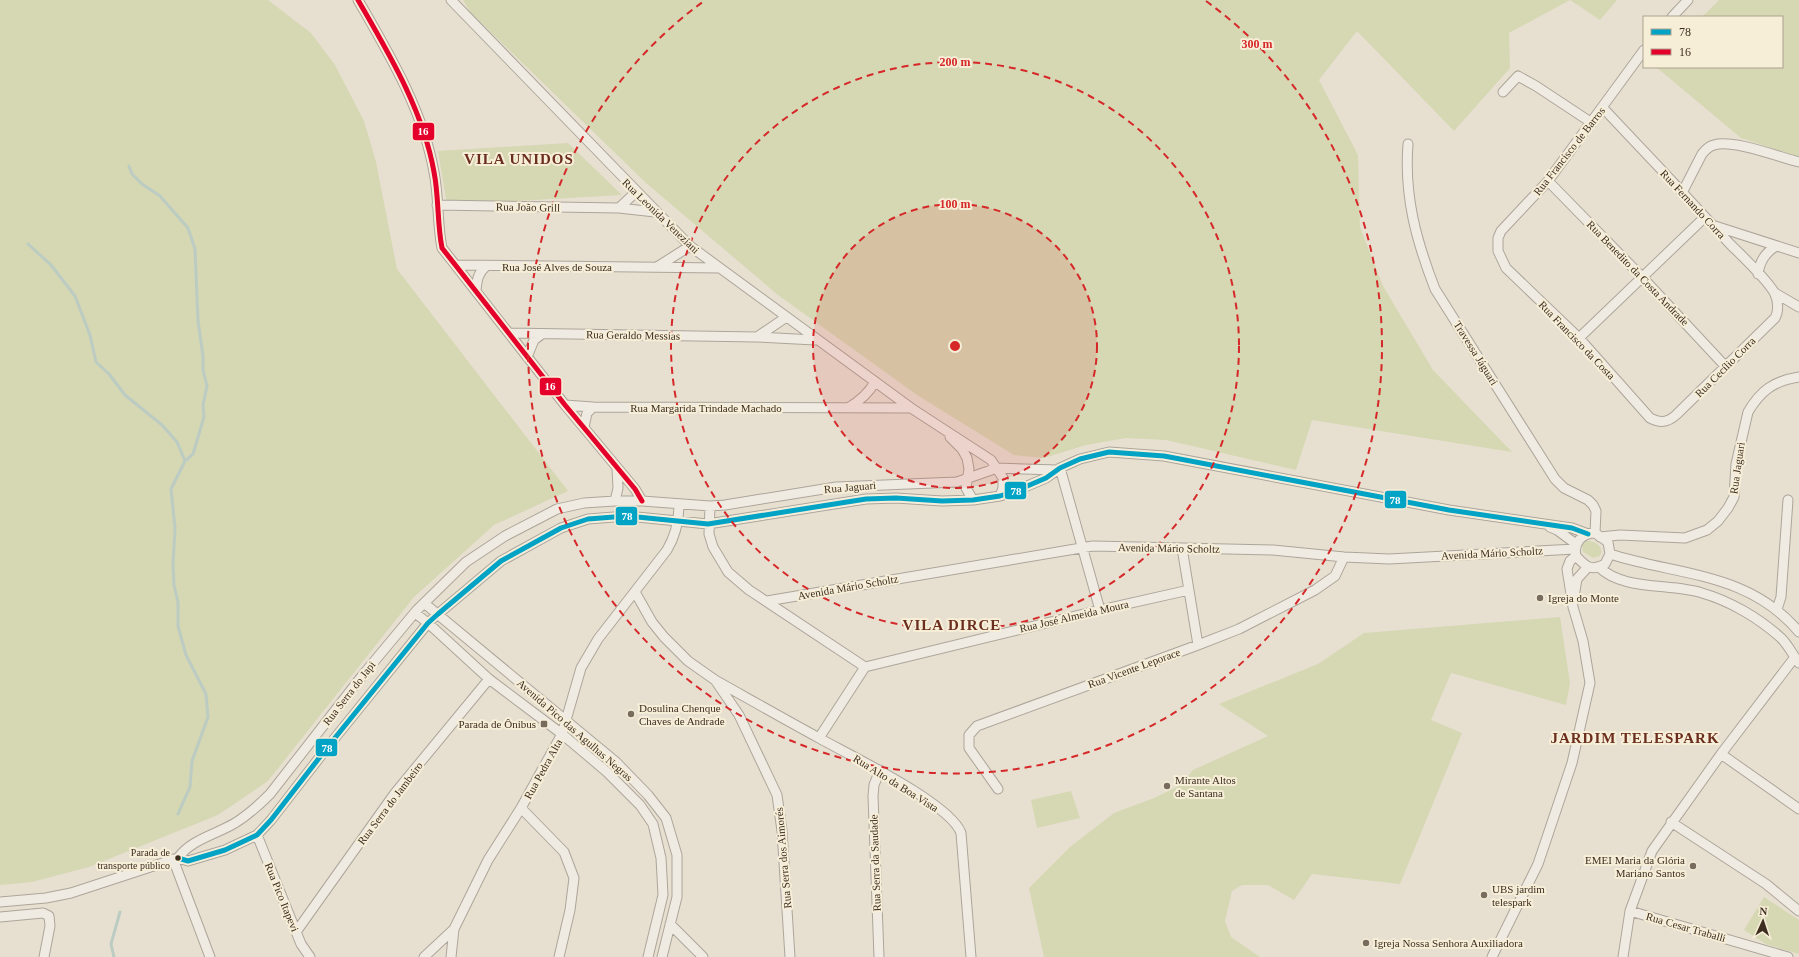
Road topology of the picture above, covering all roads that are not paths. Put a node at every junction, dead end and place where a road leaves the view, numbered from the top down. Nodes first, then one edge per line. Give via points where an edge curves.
1 (358, 0) edge
2 (452, 0) edge
3 (1688, 0) edge
4 (1673, 16) edge
5 (1643, 51) edge
6 (1503, 92) dead end
7 (1603, 108) junction
8 (1592, 123) junction
9 (1408, 144) dead end
10 (1799, 162) edge
11 (1548, 181) junction
12 (636, 192) junction
13 (1683, 192) junction
14 (437, 206) junction
15 (619, 208) junction
16 (655, 212) junction
17 (1705, 217) junction
18 (1714, 226) junction
19 (690, 246) junction
20 (1776, 246) junction
21 (1498, 250) joint
22 (1799, 253) edge
23 (456, 265) junction
24 (486, 266) junction
25 (657, 267) junction
26 (720, 268) junction
27 (1758, 274) junction
28 (1643, 278) junction
29 (476, 290) junction
30 (1775, 293) junction
31 (1778, 304) joint
32 (1799, 307) edge
33 (785, 318) junction
34 (509, 333) junction
35 (542, 334) junction
36 (758, 337) junction
37 (1579, 338) junction
38 (816, 340) junction
39 (527, 357) junction
40 (1726, 367) junction
41 (1799, 377) edge
42 (875, 382) junction
43 (565, 405) junction
44 (593, 407) junction
45 (911, 408) junction
46 (847, 409) junction
47 (1662, 422) joint
48 (584, 426) junction
49 (939, 427) junction
50 (616, 467) junction
51 (997, 468) junction
52 (1058, 469) junction
53 (967, 479) junction
54 (1000, 496) junction
55 (973, 500) junction
56 (1788, 500) dead end
57 (615, 501) junction
58 (642, 501) junction
59 (679, 504) junction
60 (710, 506) junction
61 (642, 517) joint
62 (679, 521) junction
63 (708, 524) junction
64 (1544, 524) junction
65 (1594, 535) junction
66 (1636, 535) junction
67 (1082, 547) junction
68 (1182, 548) junction
69 (1576, 550) junction
70 (1610, 550) junction
71 (1344, 557) junction
72 (1599, 567) junction
73 (1587, 568) junction
74 (1189, 590) junction
75 (635, 592) junction
76 (766, 601) junction
77 (424, 603) junction
78 (1573, 606) junction
79 (1100, 610) junction
80 (1777, 610) junction
81 (415, 613) junction
82 (438, 614) junction
83 (428, 623) junction
84 (1799, 632) edge
85 (1198, 645) junction
86 (1797, 660) edge
87 (865, 667) junction
88 (489, 679) junction
89 (715, 680) junction
90 (566, 720) junction
91 (562, 734) junction
92 (819, 738) junction
93 (1721, 754) junction
94 (880, 770) junction
95 (998, 789) dead end
96 (521, 808) junction
97 (1799, 809) edge
98 (1671, 822) junction
99 (257, 835) junction
100 (175, 859) junction
101 (0, 902) edge
102 (1630, 911) junction
103 (1799, 911) edge
104 (0, 917) edge
105 (670, 924) junction
106 (454, 930) junction
107 (296, 932) junction
108 (44, 957) edge
109 (210, 957) edge
110 (310, 957) edge
111 (424, 957) edge
112 (451, 957) edge
113 (559, 957) edge
114 (648, 957) edge
115 (662, 957) edge
116 (703, 957) edge
117 (790, 957) edge
118 (879, 957) edge
119 (971, 957) edge
120 (1492, 957) edge
121 (1623, 957) edge
122 (1788, 957) edge

1 - 14 street via 390,55 427,143 434,173
2 - 12 street, Rua Leonida Veneziani
3 - 4 street
5 - 7 street, Rua Francisco de Barros
6 - 8 street via 1518,76
7 - 8 street, Rua Francisco de Barros
7 - 13 street, Rua Fernando Corra
8 - 11 street, Rua Francisco de Barros
9 - 65 street, Travessa Jáguari via 1406,170 1413,223 1435,289 1555,479 1564,488 1593,505 1596,511
10 - 13 street via 1731,144 1714,145 1706,148 1702,154
11 - 21 street, Rua Francisco de Barros via 1502,232 1498,238
11 - 28 street, Rua Benedito da Costa Andrade
12 - 15 street
12 - 16 street, Rua Leonida Veneziani
13 - 17 street, Rua Fernando Corra
14 - 15 street, Rua João Grill
14 - 23 street via 442,248
15 - 16 street, Rua João Grill
16 - 19 street, Rua Leonida Veneziani
17 - 18 street, Rua Fernando Corra
17 - 28 street
18 - 20 street
18 - 27 street, Rua Fernando Corra
19 - 25 street
19 - 26 street, Rua Leonida Veneziani
20 - 22 street
20 - 27 street via 1761,260
21 - 37 street, Rua Francisco da Costa via 1506,268
23 - 24 street, Rua José Alves de Souza
23 - 29 street
24 - 25 street, Rua José Alves de Souza
24 - 29 street via 477,278
25 - 26 street, Rua José Alves de Souza
26 - 33 street, Rua Leonida Veneziani
27 - 30 street, Rua Fernando Corra
28 - 37 street
28 - 40 street, Rua Benedito da Costa Andrade
29 - 34 street
30 - 31 street, Rua Fernando Corra
30 - 32 street
31 - 40 street, Rua Cecílio Corra via 1775,318
33 - 36 street
33 - 38 street, Rua Leonida Veneziani
34 - 35 street, Rua Geraldo Messias
34 - 39 street
35 - 36 street, Rua Geraldo Messias
35 - 39 street via 534,340
36 - 38 street, Rua Geraldo Messias
37 - 47 street, Rua Francisco da Costa via 1650,418
38 - 42 street, Rua Leonida Veneziani
39 - 43 street
40 - 47 street, Rua Cecílio Corra via 1676,415 1669,421
41 - 66 street, Rua Jaguari via 1771,386 1748,412 1736,464 1734,497 1718,521 1707,530 1685,538
42 - 45 street, Rua Leonida Veneziani
42 - 46 street via 868,394
43 - 44 street, Rua Margarida Trindade Machado
43 - 48 street
44 - 46 street, Rua Margarida Trindade Machado
44 - 48 street via 588,412
45 - 46 street, Rua Margarida Trindade Machado
45 - 49 street, Rua Leonida Veneziani
48 - 50 street
49 - 51 street via 979,451
49 - 53 street via 962,449 967,458
50 - 57 street via 619,478
50 - 58 street via 636,489
51 - 52 street, Rua Jaguari
51 - 53 street, Rua Jaguari
51 - 54 street via 1003,478
52 - 54 street, Rua Jaguari via 1033,485
52 - 64 street, Rua Jaguari via 1080,459 1108,452 1164,456 1448,510
52 - 67 street
53 - 55 street via 966,488
53 - 60 street, Rua Jaguari via 957,482 836,487
54 - 55 street, Rua Jaguari
55 - 63 street, Rua Jaguari via 866,499
56 - 80 street via 1781,597
57 - 58 street, Rua Serra do Japi
57 - 77 street, Rua Serra do Japi via 584,503 557,509 505,536 466,562
58 - 59 street, Rua Jaguari
59 - 60 street, Rua Jaguari
59 - 62 street, Rua Pedra Alta
60 - 63 street
61 - 62 street, Rua Jaguari
61 - 82 street, Rua Serra do Japi via 609,516 588,519 561,528 501,561
62 - 63 street, Rua Jaguari
62 - 75 street, Rua Pedra Alta via 672,542
63 - 76 street via 713,547 728,572
64 - 65 street, Rua Jaguari via 1572,528
64 - 69 street, Rua Jaguari via 1557,530
65 - 66 street, Rua Jaguari
65 - 69 street via 1579,540
65 - 70 street via 1608,542
66 - 70 street, Rua Jaguari
67 - 68 street, Avenida Mário Scholtz
67 - 76 street, Avenida Mário Scholtz
67 - 79 street
68 - 71 street, Avenida Mário Scholtz via 1273,550
68 - 74 street
69 - 71 street, Avenida Mário Scholtz via 1389,559
69 - 73 street
69 - 78 street via 1567,570
70 - 72 street via 1608,559
70 - 80 street via 1657,567 1730,584
71 - 85 street, Rua Vicente Leporace via 1335,576 1315,590 1239,629
72 - 73 street
72 - 86 street via 1615,578 1701,592 1730,604 1760,621 1782,639
73 - 78 street via 1577,579
74 - 79 street, Rua José Almeida Moura
74 - 85 street
75 - 89 street, Rua Serra dos Aimorés via 664,637 688,661
75 - 90 street, Rua Pedra Alta via 598,639 581,668
76 - 87 street
77 - 81 street, Rua Serra do Japi
77 - 82 street, Avenida Pico das Agulhas Negras
78 - 120 street via 1583,641 1590,683 1572,763 1540,857
79 - 87 street, Rua José Almeida Moura
80 - 84 street
81 - 83 street, Avenida Pico das Agulhas Negras
81 - 100 street, Rua Serra do Japi via 270,794 253,811 184,849
82 - 83 street, Rua Serra do Japi
82 - 90 street, Avenida Pico das Agulhas Negras
83 - 88 street, Avenida Pico das Agulhas Negras
83 - 99 street, Rua Serra do Japi
85 - 95 street, Rua Vicente Leporace via 977,726 970,735 969,748
86 - 93 street
87 - 92 street
88 - 91 street, Avenida Pico das Agulhas Negras
88 - 107 street, Rua Serra do Jambeiro via 395,793
89 - 92 street, Rua Alto da Boa Vista
89 - 117 street, Rua Serra dos Aimorés via 739,715 777,795 782,831
90 - 91 street, Rua Pedra Alta
90 - 105 street, Avenida Pico das Agulhas Negras via 616,762 666,818 677,855 676,897
91 - 96 street, Rua Pedra Alta
91 - 114 street, Avenida Pico das Agulhas Negras via 607,772 640,805 652,824 661,858 663,895
92 - 94 street, Rua Alto da Boa Vista
93 - 97 street
93 - 98 street
94 - 118 street, Rua Serra da Saudade via 873,796
94 - 119 street, Rua Alto da Boa Vista via 922,797 959,827
96 - 106 street, Rua Pedra Alta via 488,860
96 - 113 street via 564,852 574,878 570,910
98 - 102 street via 1652,851
98 - 103 street via 1766,884
99 - 100 street, Rua Serra do Japi via 225,850 188,861
99 - 107 street, Rua Pico Itapevi
100 - 101 street via 71,893
100 - 109 street
102 - 121 street
102 - 122 street, Rua Cesar Traballi
104 - 108 street via 43,913 49,916 50,926
105 - 115 street, Avenida Pico das Agulhas Negras
105 - 116 street
106 - 111 street
106 - 112 street
107 - 110 street, Rua Pico Itapevi via 300,944

